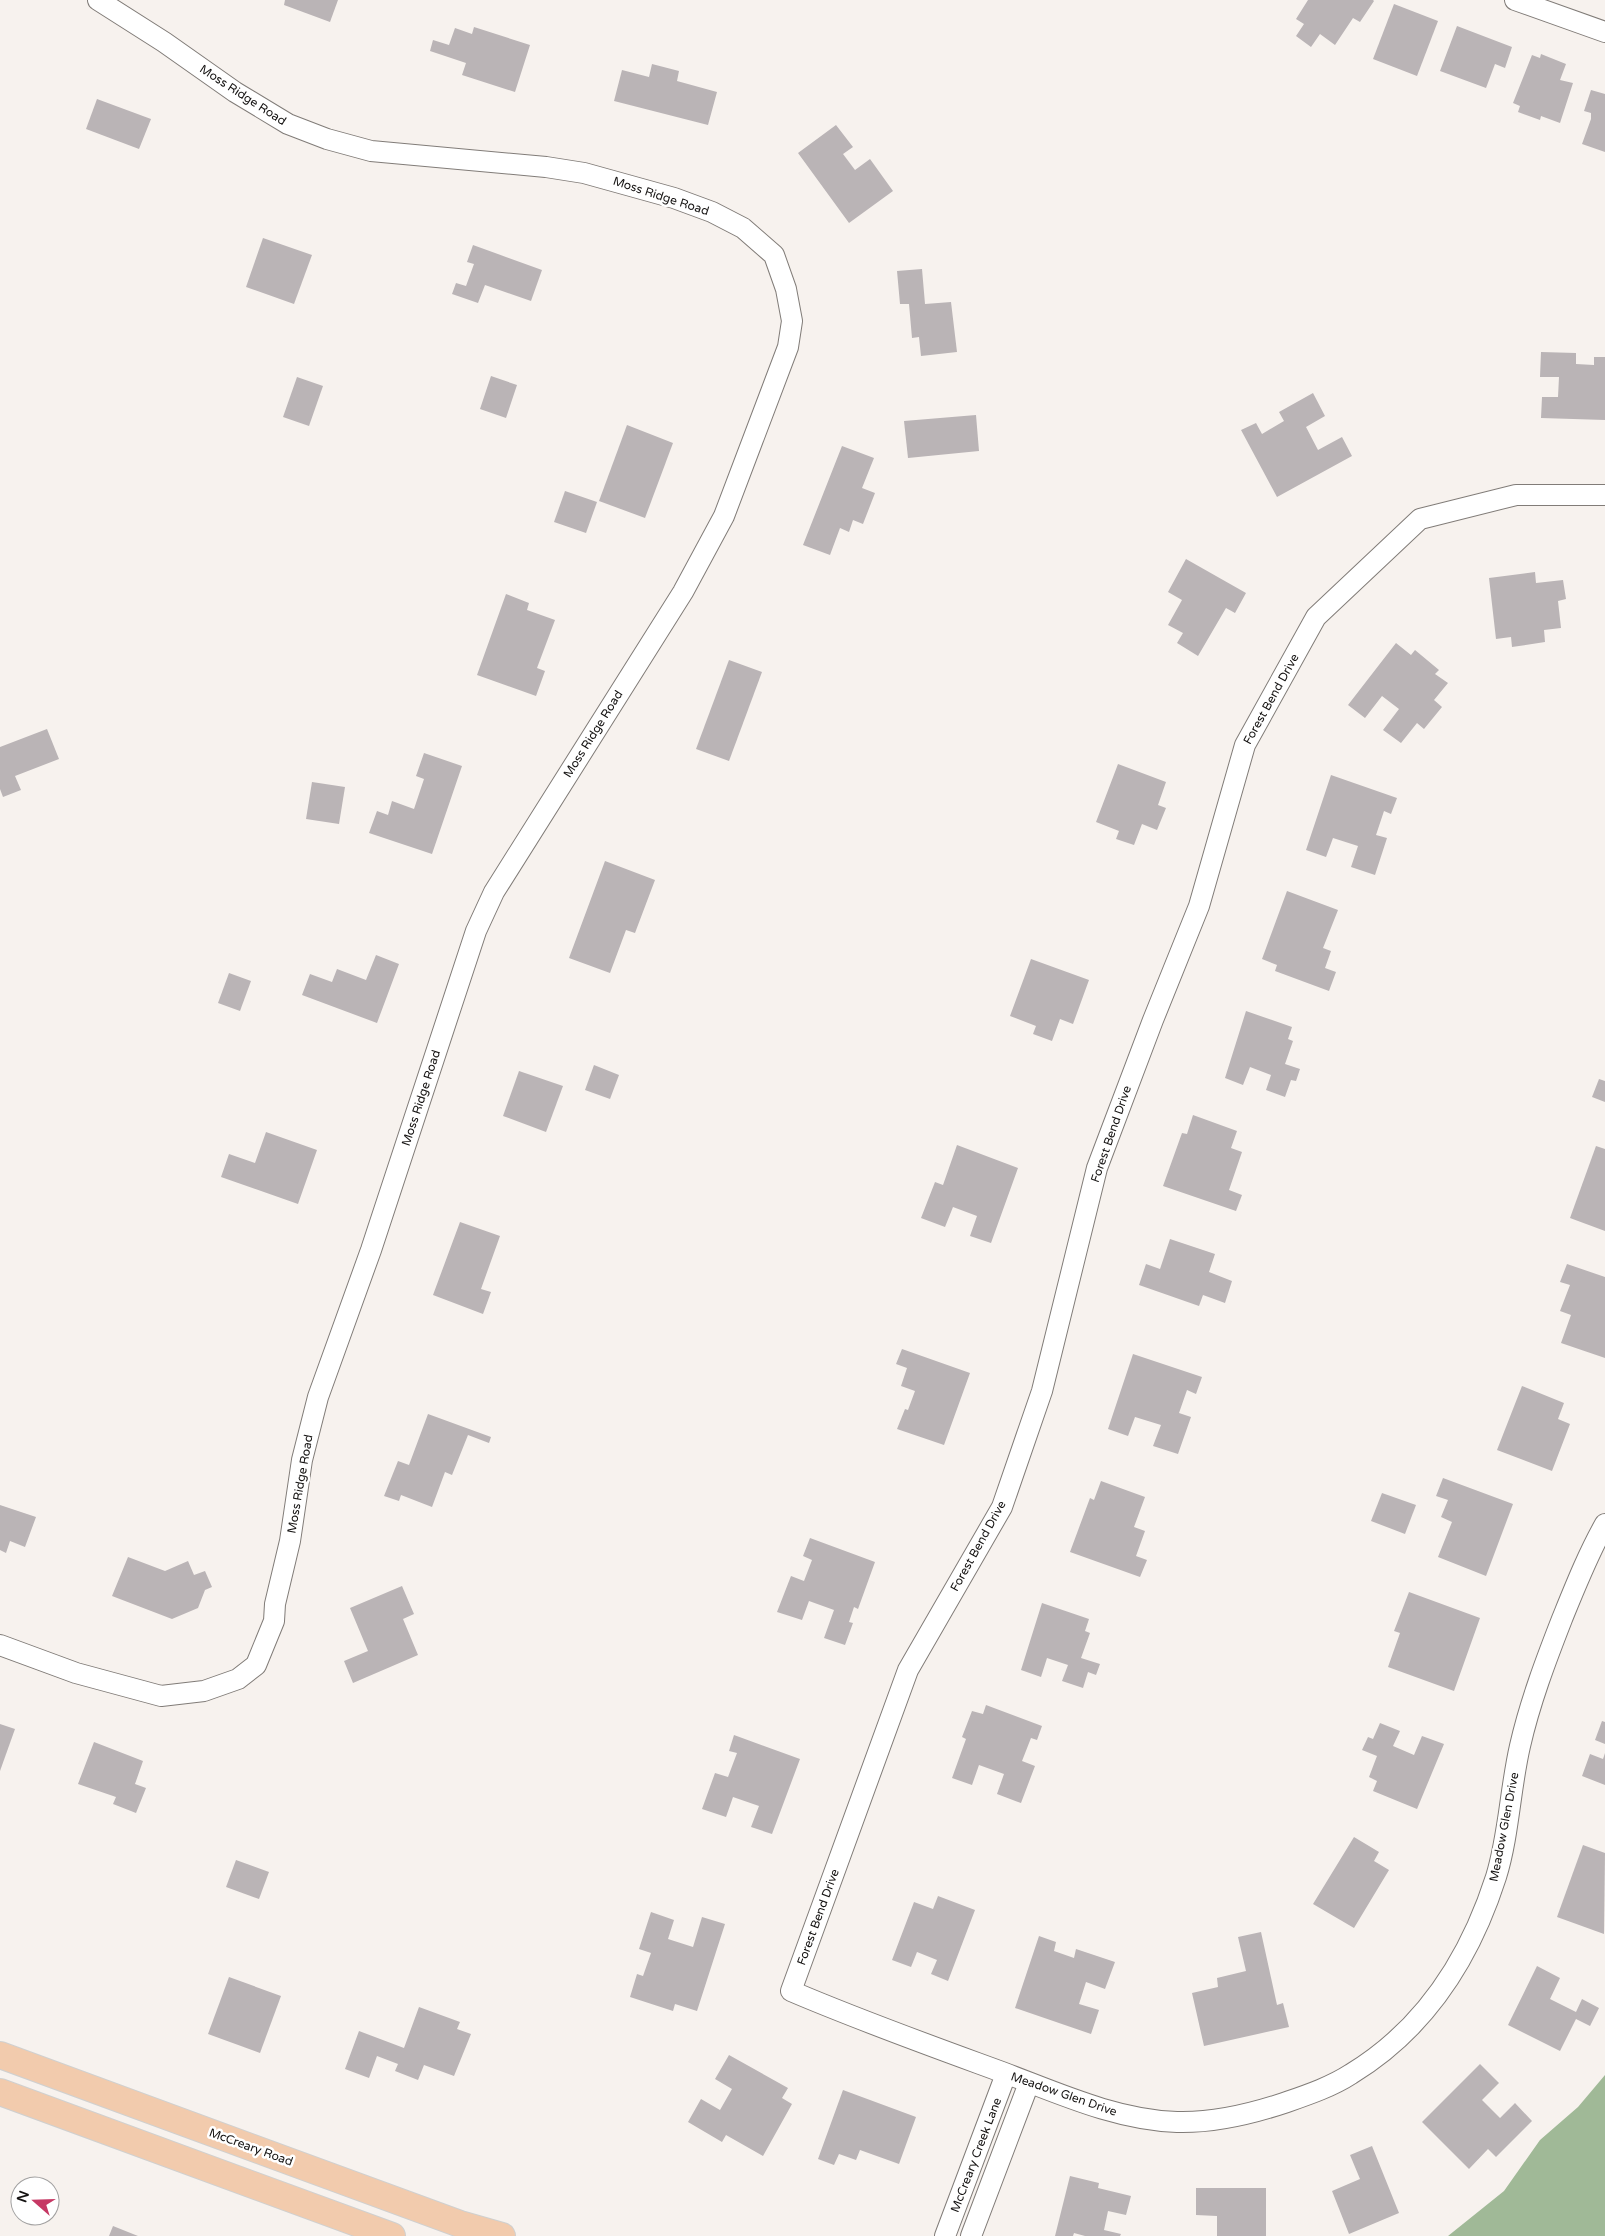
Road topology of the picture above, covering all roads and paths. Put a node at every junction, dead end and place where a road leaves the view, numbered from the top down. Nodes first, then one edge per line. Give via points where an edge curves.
1 (98, 0) edge
2 (1515, 0) edge
3 (1605, 32) edge
4 (1605, 495) edge
5 (1605, 1524) edge
6 (0, 1645) edge
7 (791, 1991) joint
8 (0, 2055) edge
9 (1006, 2074) junction
10 (1029, 2083) junction
11 (0, 2092) edge
12 (392, 2236) edge
13 (502, 2236) edge
14 (945, 2236) edge
15 (971, 2236) edge

1 - 6 street, Moss Ridge Road via 235,92 288,124 327,139 371,151 584,173 712,212 743,228 774,254 786,289 792,321 788,347 724,516 683,592 494,892 476,931 371,1250 318,1397 302,1460 274,1621 256,1665 238,1679 204,1691 161,1696 76,1673
2 - 3 street
4 - 7 street, Forest Bend Drive via 1516,495 1420,519 1316,617 1245,745 1199,906 1097,1168 1042,1391 1002,1507 908,1670
5 - 10 street, Meadow Glen Drive via 1573,1591 1533,1698 1520,1746 1497,1873 1481,1921 1456,1970 1431,2004 1391,2045 1351,2074 1314,2092 1267,2109 1224,2118 1177,2122 1130,2116
7 - 9 street, Meadow Glen Drive via 856,2019
8 - 13 main road, McCreary Road via 460,2224
9 - 10 street, Meadow Glen Drive
9 - 14 street, McCreary Creek Lane
10 - 15 street, McCreary Creek Lane
11 - 12 main road

